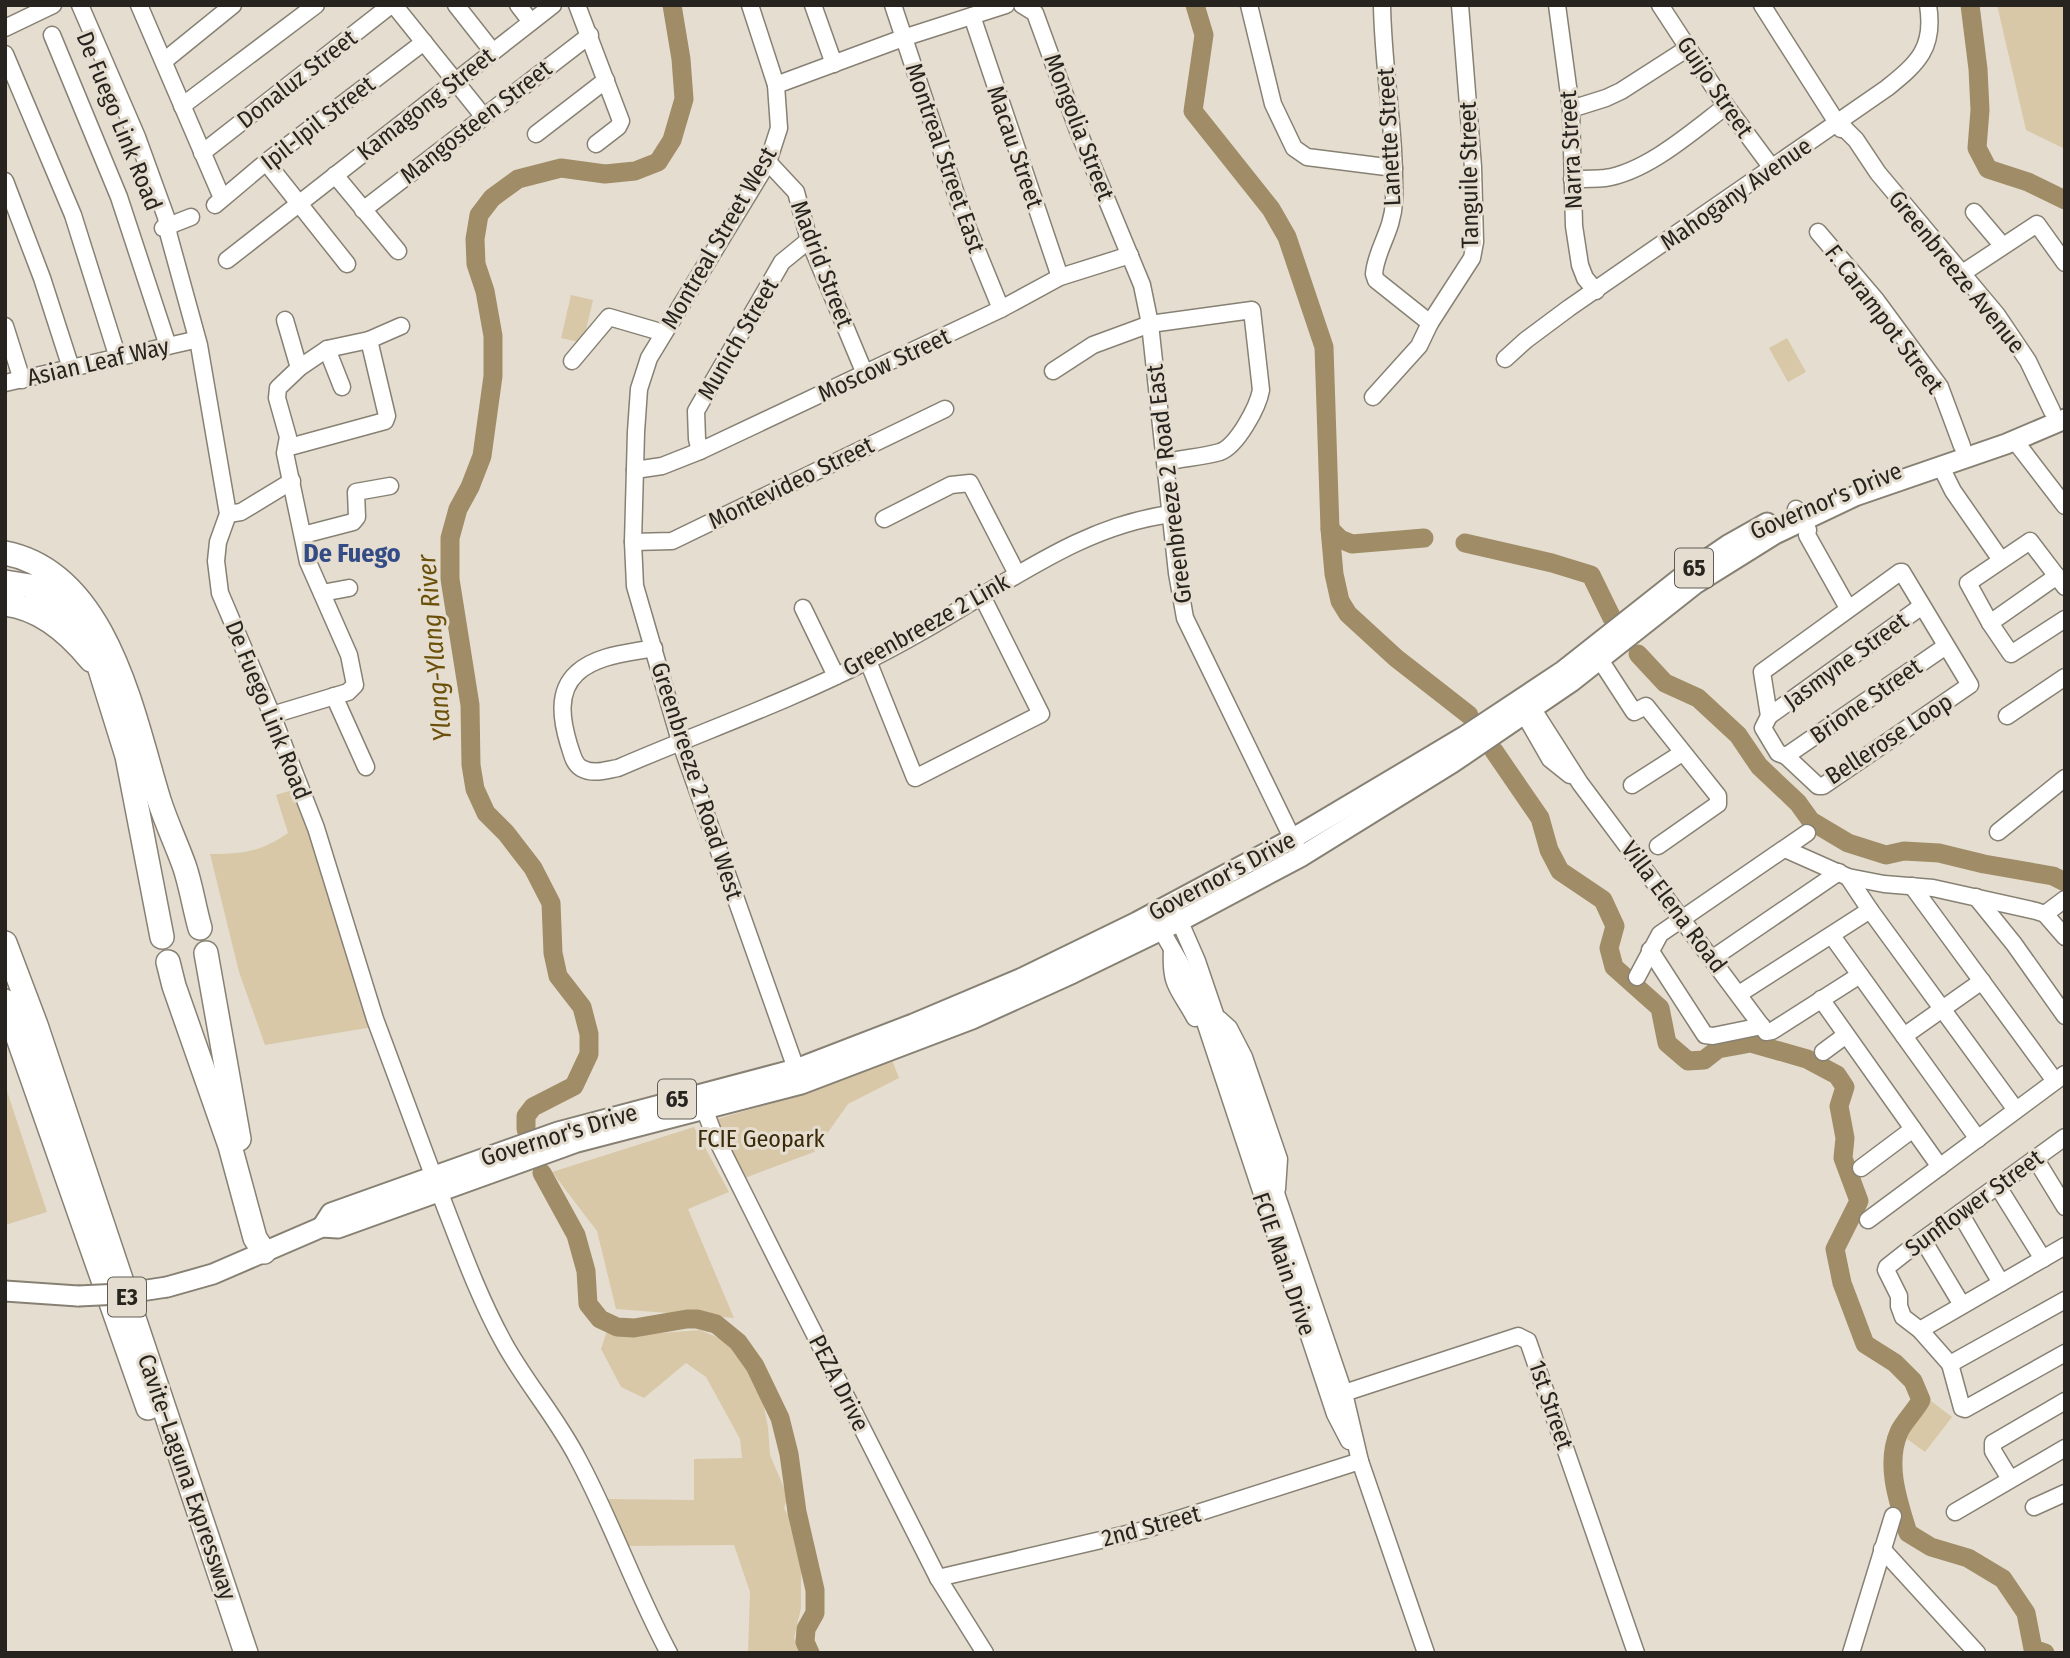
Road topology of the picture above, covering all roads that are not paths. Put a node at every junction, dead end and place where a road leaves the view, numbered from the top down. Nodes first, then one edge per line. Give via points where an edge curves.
1 (72, 5) edge
2 (80, 5) edge
3 (233, 5) edge
4 (316, 5) edge
5 (393, 5) edge
6 (456, 5) edge
7 (517, 5) edge
8 (553, 5) edge
9 (577, 5) edge
10 (750, 5) edge
11 (813, 5) edge
12 (892, 5) edge
13 (1006, 5) edge
14 (1022, 5) edge
15 (1249, 5) edge
16 (1382, 5) edge
17 (1460, 5) edge
18 (1557, 5) edge
19 (1660, 5) edge
20 (1762, 5) edge
21 (1928, 5) edge
22 (44, 7) edge
23 (147, 9) edge
24 (972, 16) junction
25 (531, 22) junction
26 (5, 28) edge
27 (52, 35) dead end
28 (590, 35) junction
29 (903, 38) junction
30 (424, 42) junction
31 (1688, 48) junction
32 (493, 52) junction
33 (5, 54) edge
34 (164, 61) junction
35 (834, 64) junction
36 (606, 80) junction
37 (11, 82) edge
38 (455, 82) junction
39 (776, 85) junction
40 (182, 106) junction
41 (1726, 106) junction
42 (1571, 108) junction
43 (484, 117) junction
44 (1838, 122) junction
45 (536, 134) dead end
46 (596, 144) dead end
47 (202, 153) junction
48 (266, 162) junction
49 (768, 162) junction
50 (1394, 168) junction
51 (1772, 168) junction
52 (335, 174) junction
53 (1572, 179) junction
54 (5, 181) edge
55 (298, 203) junction
56 (363, 210) junction
57 (1974, 212) dead end
58 (191, 217) dead end
59 (166, 230) junction
60 (1818, 232) dead end
61 (809, 240) junction
62 (2002, 245) junction
63 (398, 251) dead end
64 (1130, 255) junction
65 (226, 260) dead end
66 (2065, 263) edge
67 (347, 264) dead end
68 (1961, 274) junction
69 (1060, 277) junction
70 (1596, 290) junction
71 (1001, 309) junction
72 (285, 320) dead end
73 (1430, 323) junction
74 (1150, 324) junction
75 (5, 326) edge
76 (401, 327) dead end
77 (664, 334) junction
78 (369, 340) junction
79 (190, 341) dead end
80 (168, 346) junction
81 (327, 349) junction
82 (118, 358) junction
83 (1504, 359) dead end
84 (572, 361) dead end
85 (71, 368) junction
86 (299, 368) junction
87 (1052, 371) dead end
88 (865, 374) junction
89 (22, 380) junction
90 (5, 383) edge
91 (342, 387) dead end
92 (1373, 397) dead end
93 (945, 409) dead end
94 (2061, 412) edge
95 (2015, 441) junction
96 (1962, 446) junction
97 (286, 448) junction
98 (700, 451) junction
99 (1166, 461) junction
100 (1941, 467) junction
101 (635, 470) junction
102 (292, 481) junction
103 (390, 486) dead end
104 (2065, 506) edge
105 (228, 514) junction
106 (1171, 514) junction
107 (884, 519) dead end
108 (1802, 519) junction
109 (303, 535) junction
110 (633, 542) junction
111 (5, 554) edge
112 (2001, 560) junction
113 (5, 569) edge
114 (1017, 574) junction
115 (5, 582) edge
116 (2061, 582) edge
117 (349, 588) dead end
118 (322, 593) junction
119 (982, 596) junction
120 (75, 597) junction
121 (5, 604) edge
122 (1850, 606) junction
123 (1922, 606) junction
124 (803, 607) dead end
125 (2065, 619) edge
126 (1990, 622) junction
127 (1946, 646) junction
128 (654, 648) junction
129 (1597, 655) junction
130 (868, 661) junction
131 (836, 676) junction
132 (2065, 677) edge
133 (105, 684) junction
134 (334, 696) junction
135 (1524, 705) junction
136 (272, 715) junction
137 (1769, 716) junction
138 (2007, 716) dead end
139 (680, 741) junction
140 (1682, 753) junction
141 (1786, 756) junction
142 (366, 767) dead end
143 (2065, 778) edge
144 (1632, 785) dead end
145 (1998, 832) dead end
146 (1807, 833) dead end
147 (1658, 846) dead end
148 (1297, 847) junction
149 (1785, 849) junction
150 (1844, 874) junction
151 (1912, 886) junction
152 (1976, 897) junction
153 (2065, 899) edge
154 (1870, 910) junction
155 (1175, 913) junction
156 (2045, 914) junction
157 (1681, 918) junction
158 (1152, 925) junction
159 (200, 928) dead end
160 (1832, 936) junction
161 (162, 937) dead end
162 (2065, 937) edge
163 (5, 943) edge
164 (1650, 950) junction
165 (206, 953) dead end
166 (1713, 958) junction
167 (169, 962) dead end
168 (1860, 975) junction
169 (1637, 977) dead end
170 (1982, 981) junction
171 (1739, 994) junction
172 (1821, 999) junction
173 (5, 1001) edge
174 (1944, 1008) junction
175 (2065, 1016) edge
176 (11, 1022) edge
177 (1764, 1029) junction
178 (1846, 1035) junction
179 (1904, 1036) junction
180 (1823, 1052) dead end
181 (799, 1076) junction
182 (2060, 1078) edge
183 (704, 1108) junction
184 (2016, 1110) junction
185 (1913, 1129) junction
186 (2065, 1137) edge
187 (1978, 1139) junction
188 (561, 1140) junction
189 (2035, 1158) junction
190 (1940, 1167) junction
191 (1861, 1168) dead end
192 (436, 1183) junction
193 (1997, 1185) junction
194 (2065, 1207) edge
195 (1960, 1213) junction
196 (1868, 1220) dead end
197 (1923, 1240) junction
198 (2065, 1246) edge
199 (264, 1252) junction
200 (2043, 1259) junction
201 (2001, 1283) junction
202 (5, 1291) edge
203 (2065, 1300) edge
204 (1962, 1305) junction
205 (1920, 1330) junction
206 (2065, 1353) edge
207 (1950, 1364) junction
208 (1344, 1393) junction
209 (2065, 1401) edge
210 (2064, 1451) edge
211 (1360, 1461) junction
212 (2010, 1479) junction
213 (2065, 1493) edge
214 (2034, 1507) dead end
215 (1955, 1512) dead end
216 (1893, 1516) dead end
217 (1882, 1549) junction
218 (938, 1577) junction
219 (231, 1653) edge
220 (246, 1653) edge
221 (668, 1653) edge
222 (985, 1653) edge
223 (1426, 1653) edge
224 (1636, 1653) edge
225 (1851, 1653) edge
226 (1977, 1653) edge

1 - 59 street, De Fuego Link Road
2 - 59 street, De Fuego Link Road via 137,137
3 - 34 street
4 - 40 street
5 - 30 street
5 - 47 street, Donaluz Street
6 - 32 street
7 - 25 street
8 - 25 street, Kamagong Street
9 - 28 street
10 - 39 street, Montreal Street West
11 - 35 street
12 - 29 street, Montreal Street East
13 - 24 street
14 - 64 street, Mongolia Street via 1035,13
15 - 50 street via 1273,104 1294,148 1307,157
16 - 50 street, Lanette Street
17 - 73 street, Tanguile Street via 1471,122 1475,242 1472,258
18 - 42 street, Narra Street
19 - 31 street, Guijo Street
20 - 44 street, Greenbreeze Avenue
21 - 44 street, Mahogany Avenue via 1927,42 1917,64
22 - 26 street
23 - 34 street
24 - 29 street
24 - 69 street, Macau Street
25 - 32 street, Kamagong Street
27 - 80 street via 119,197
28 - 36 street
28 - 43 street, Mangosteen Street
29 - 35 street
29 - 71 street, Montreal Street East via 965,221
30 - 38 street
30 - 48 street, Ipil-Ipil Street
31 - 41 street, Guijo Street
31 - 42 street via 1620,91
32 - 38 street, Kamagong Street
33 - 37 street
34 - 40 street
35 - 39 street
36 - 45 street
36 - 46 street via 621,121
37 - 82 street via 73,215
38 - 43 street
38 - 52 street, Kamagong Street
39 - 49 street, Montreal Street West via 779,128
40 - 47 street
41 - 51 street, Guijo Street
41 - 53 street via 1632,169 1606,178
42 - 53 street, Narra Street
43 - 56 street, Mangosteen Street
44 - 51 street, Mahogany Avenue
44 - 68 street, Greenbreeze Avenue
47 - 48 street, Ipil-Ipil Street via 218,202
48 - 55 street
49 - 61 street, Madrid Street via 796,192
49 - 77 street, Montreal Street West
50 - 73 street, Lanette Street via 1392,222 1374,274
51 - 70 street, Mahogany Avenue
52 - 55 street, Kamagong Street
52 - 56 street
53 - 70 street, Narra Street via 1580,265
54 - 85 street
55 - 65 street, Kamagong Street
55 - 67 street
56 - 63 street
57 - 62 street
58 - 59 street
59 - 105 street, De Fuego Link Road via 199,345
60 - 96 street, F. Carampot Street via 1876,300 1940,387
61 - 88 street, Madrid Street
61 - 98 street, Munich Street via 782,262 696,411
62 - 66 street via 2037,224
62 - 68 street
64 - 69 street, Moscow Street
64 - 74 street, Greenbreeze 2 Road East
68 - 94 street, Greenbreeze Avenue via 2017,342
69 - 71 street, Moscow Street
70 - 83 street, Mahogany Avenue
71 - 88 street, Moscow Street
72 - 86 street
73 - 92 street, Tanguile Street via 1419,346
74 - 87 street via 1093,345
74 - 99 street, Greenbreeze 2 Road East
74 - 99 street via 1252,310 1259,402 1223,451
75 - 89 street
76 - 78 street
77 - 84 street via 608,317
77 - 101 street, Montreal Street West via 649,358 639,388
78 - 81 street
78 - 97 street via 385,421
79 - 80 street, Asian Leaf Way
80 - 82 street, Asian Leaf Way
81 - 86 street
81 - 91 street
82 - 85 street, Asian Leaf Way
85 - 89 street, Asian Leaf Way
86 - 97 street via 278,388
88 - 98 street, Moscow Street
89 - 90 street, Asian Leaf Way
93 - 110 street, Montevideo Street via 672,541
94 - 95 main road, Governor's Drive / 65
94 - 96 main road, Governor's Drive / 65
95 - 100 main road, Governor's Drive / 65
95 - 104 street
96 - 108 main road, Governor's Drive / 65 via 1838,491
97 - 102 street
98 - 101 street, Moscow Street via 662,466
99 - 106 street, Greenbreeze 2 Road East
100 - 108 main road, Governor's Drive / 65
100 - 112 street
101 - 110 street, Greenbreeze 2 Road West
102 - 105 street via 241,512
102 - 109 street
103 - 109 street via 356,492 356,521
105 - 136 street, De Fuego Link Road via 216,561 220,593
106 - 114 street, Greenbreeze 2 Link via 1144,517 1090,535
106 - 148 street, Greenbreeze 2 Road East via 1185,618
107 - 114 street via 951,485 970,482
108 - 122 street
108 - 129 main road, Governor's Drive / 65 via 1704,578
109 - 118 street via 308,562
110 - 128 street, Greenbreeze 2 Road West via 635,586
111 - 120 highway via 40,565
112 - 116 street via 2032,542
112 - 126 street via 1968,583
113 - 120 highway via 38,576
114 - 119 street, Greenbreeze 2 Link
115 - 133 highway via 47,594 70,613 88,636
116 - 126 street
117 - 118 street
118 - 134 street via 349,655 355,685
119 - 130 street, Greenbreeze 2 Link
119 - 130 street via 1041,715 915,778
120 - 159 highway via 96,622 115,660 185,869
121 - 133 highway via 52,622 81,648
122 - 123 street, Bellerose Loop via 1900,572
122 - 137 street, Bellerose Loop via 1762,672
123 - 127 street, Bellerose Loop
123 - 137 street, Jasmyne Street
124 - 131 street
125 - 126 street via 2012,654
127 - 141 street, Brione Street
127 - 141 street, Bellerose Loop via 1969,686 1823,786
128 - 139 street, Greenbreeze 2 Road West
128 - 139 street via 610,657 575,674 565,690 563,724 575,762 597,772 618,768
129 - 135 main road, Governor's Drive / 65
129 - 140 street via 1634,712 1646,706
130 - 131 street, Greenbreeze 2 Link
131 - 139 street, Greenbreeze 2 Link
132 - 138 street
133 - 161 highway via 127,756
134 - 136 street
134 - 142 street
135 - 148 main road, Governor's Drive / 65
135 - 157 street, Villa Elena Road via 1550,759 1580,783
136 - 192 street, De Fuego Link Road via 316,828 375,1019
137 - 141 street, Bellerose Loop via 1763,728 1778,753
139 - 181 street, Greenbreeze 2 Road West
140 - 144 street
140 - 147 street via 1718,804
143 - 145 street
146 - 149 street
148 - 155 main road, Governor's Drive / 65
149 - 150 street
149 - 157 street
150 - 151 street
150 - 154 street
150 - 166 street
151 - 152 street
151 - 170 street
152 - 156 street
152 - 175 street
153 - 156 street
154 - 160 street
154 - 174 street
155 - 158 main road, Governor's Drive / 65
155 - 208 street, FCIE Main Drive via 1215,1015 1240,1045 1279,1159 1277,1198
156 - 162 street
157 - 164 street via 1660,934
157 - 166 street, Villa Elena Road
158 - 181 main road, Governor's Drive / 65
158 - 211 street, FCIE Main Drive via 1172,950 1171,970 1178,993 1197,1021 1209,1056 1218,1064 1335,1414
160 - 168 street
160 - 171 street
163 - 220 highway, Cavite–Laguna Expressway / E3
164 - 169 street
164 - 177 street via 1705,1035
165 - 199 highway
166 - 171 street, Villa Elena Road
167 - 199 highway via 230,1146 255,1238
168 - 172 street
168 - 179 street
170 - 174 street
170 - 182 street
171 - 177 street, Villa Elena Road
172 - 177 street via 1772,1031
172 - 178 street
173 - 176 highway, Cavite–Laguna Expressway / E3
174 - 179 street
174 - 184 street
176 - 219 highway, Cavite–Laguna Expressway / E3
178 - 180 street
178 - 185 street
179 - 187 street
181 - 183 main road, Governor's Drive / 65
181 - 188 main road, Governor's Drive / 65
182 - 184 street
183 - 188 main road, Governor's Drive / 65
183 - 218 street, PEZA Drive
184 - 187 street
185 - 190 street
185 - 191 street
186 - 189 street, Sunflower Street
187 - 190 street
188 - 192 main road, Governor's Drive / 65
189 - 193 street, Sunflower Street
189 - 194 street
190 - 196 street
192 - 199 main road, Governor's Drive / 65 via 338,1228 322,1227
192 - 221 street, De Fuego Link Road via 504,1344 578,1458
193 - 195 street, Sunflower Street
193 - 200 street
195 - 197 street, Sunflower Street
195 - 201 street
197 - 204 street
197 - 205 street, Sunflower Street via 1885,1270 1899,1296 1903,1317
198 - 200 street
199 - 202 main road, Governor's Drive / 65, bridge via 167,1287 121,1294
200 - 201 street
201 - 204 street
203 - 207 street
204 - 205 street
205 - 207 street
206 - 207 street via 1965,1409
208 - 211 street, FCIE Main Drive
208 - 224 street, 1st Street via 1518,1336 1528,1341
209 - 212 street via 1993,1443
210 - 212 street
211 - 218 street, 2nd Street via 1144,1530
211 - 223 street, FCIE Main Drive
212 - 215 street
213 - 214 street
216 - 217 street
217 - 225 street
217 - 226 street
218 - 222 street, PEZA Drive

